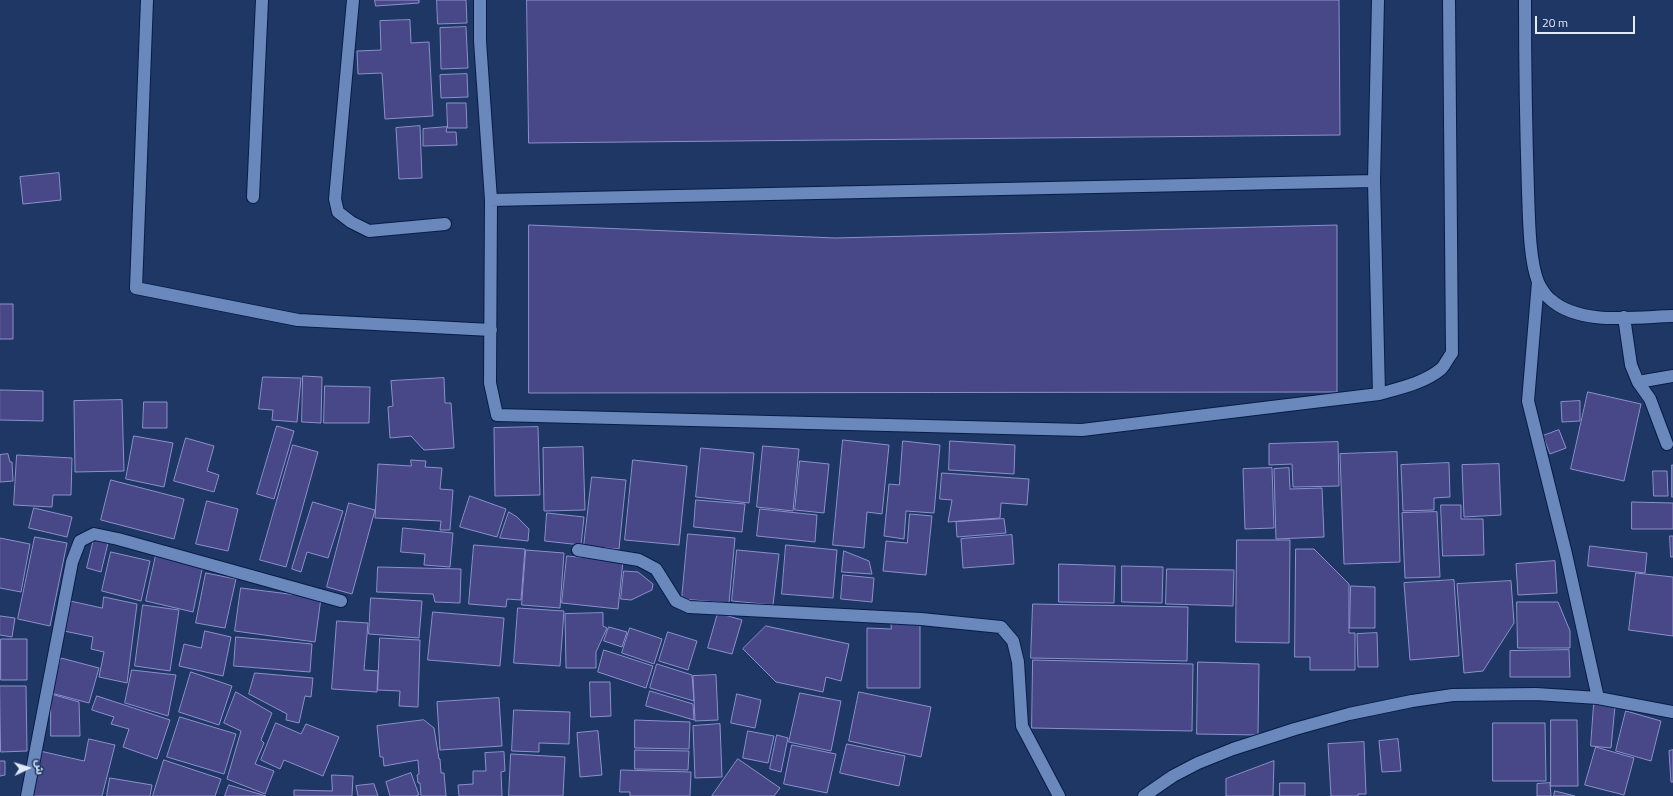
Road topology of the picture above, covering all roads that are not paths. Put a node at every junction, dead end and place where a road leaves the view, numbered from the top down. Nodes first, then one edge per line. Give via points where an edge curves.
1 (148, 0) edge
2 (262, 0) edge
3 (353, 0) edge
4 (480, 0) edge
5 (1378, 0) edge
6 (1449, 0) edge
7 (1525, 0) edge
8 (1374, 181) junction
9 (253, 197) dead end
10 (491, 200) junction
11 (445, 224) dead end
12 (1538, 282) junction
13 (1673, 316) edge
14 (1624, 317) junction
15 (491, 330) junction
16 (1673, 376) edge
17 (1638, 382) junction
18 (1379, 394) junction
19 (1667, 444) dead end
20 (578, 550) dead end
21 (341, 601) dead end
22 (1598, 698) junction
23 (1673, 712) edge
24 (27, 796) edge
25 (1059, 796) edge
26 (1144, 796) edge

1 - 15 street via 136,288 298,320
2 - 9 street
3 - 11 street via 335,199 338,212 369,231
4 - 10 street via 480,40
5 - 8 street
6 - 18 street via 1452,353 1442,368 1429,376
7 - 12 street via 1529,215 1532,255
8 - 10 street
8 - 18 street
10 - 15 street
12 - 14 street via 1549,299 1565,309 1583,316
12 - 22 street via 1528,401
13 - 14 street
14 - 17 street via 1631,365
15 - 18 street via 490,383 497,415 1082,430
16 - 17 street
17 - 19 street via 1650,399
20 - 25 street via 639,560 656,569 676,601 689,607 921,619 1001,627 1013,641 1018,662 1022,726
21 - 24 street via 118,539 94,534 80,541 72,562
22 - 23 street
22 - 26 street via 1536,694 1453,694 1349,714 1240,747 1198,763 1172,776

